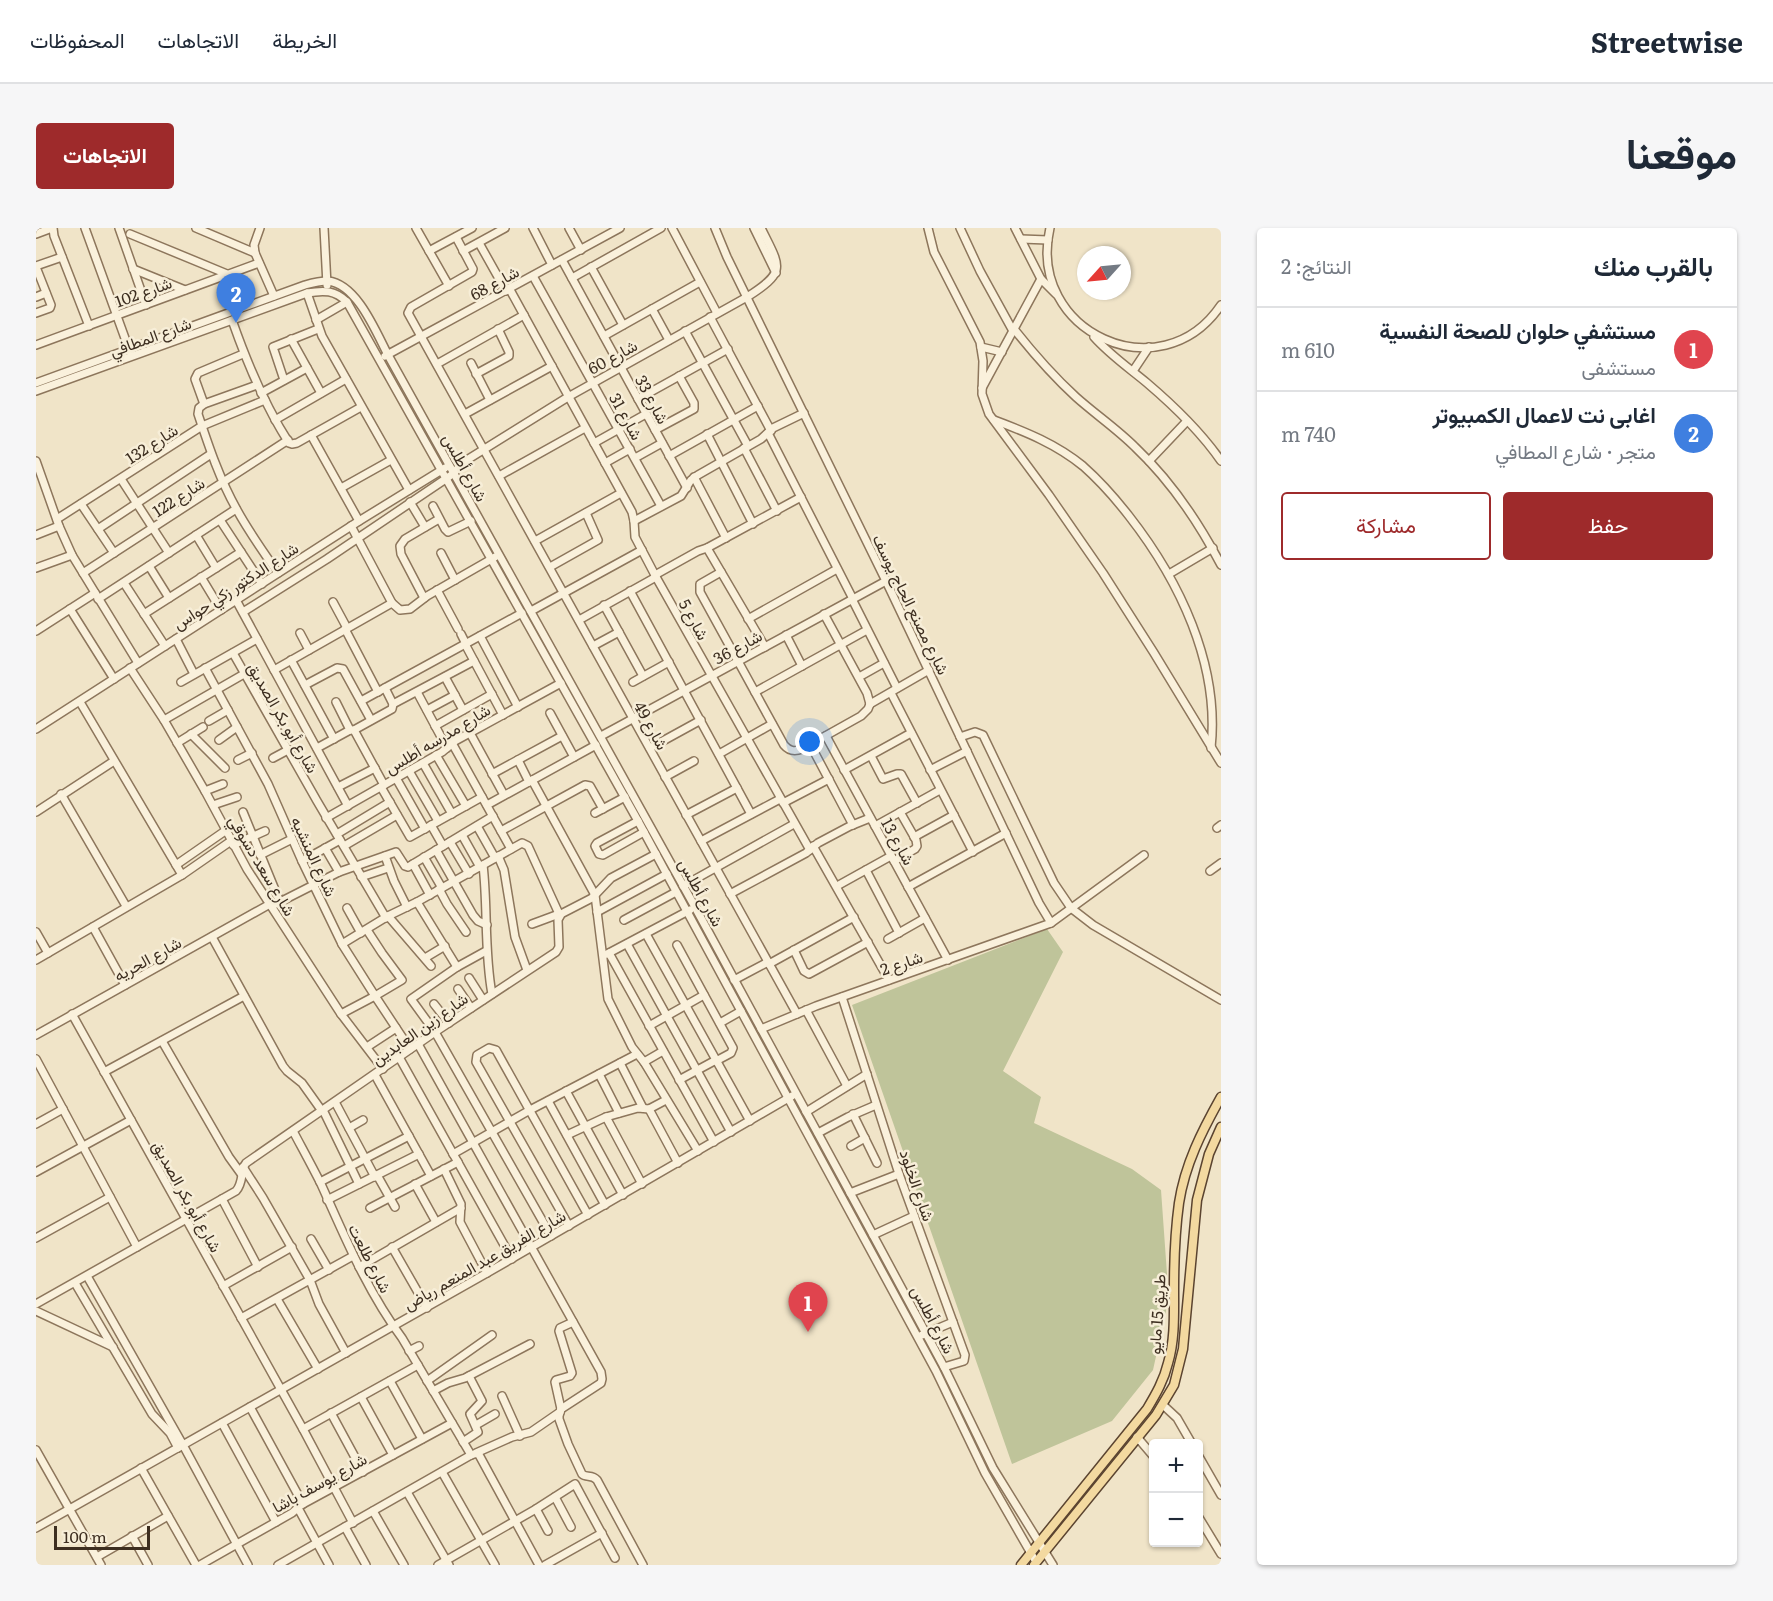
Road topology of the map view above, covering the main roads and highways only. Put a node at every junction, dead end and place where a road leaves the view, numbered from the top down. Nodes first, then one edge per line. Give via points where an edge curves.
1 (1221, 1097) edge
2 (1221, 1126) edge
3 (1171, 1349) junction
4 (1182, 1354) junction
5 (1035, 1564) edge
6 (1021, 1565) edge

1 - 3 main road, طريق 15 مايو via 1193,1152 1179,1204
2 - 4 main road, طريق 15 مايو via 1197,1200
3 - 4 main road
3 - 6 main road, طريق 15 مايو via 1165,1374 1147,1409
4 - 5 main road, طريق 15 مايو via 1174,1385 1163,1405

